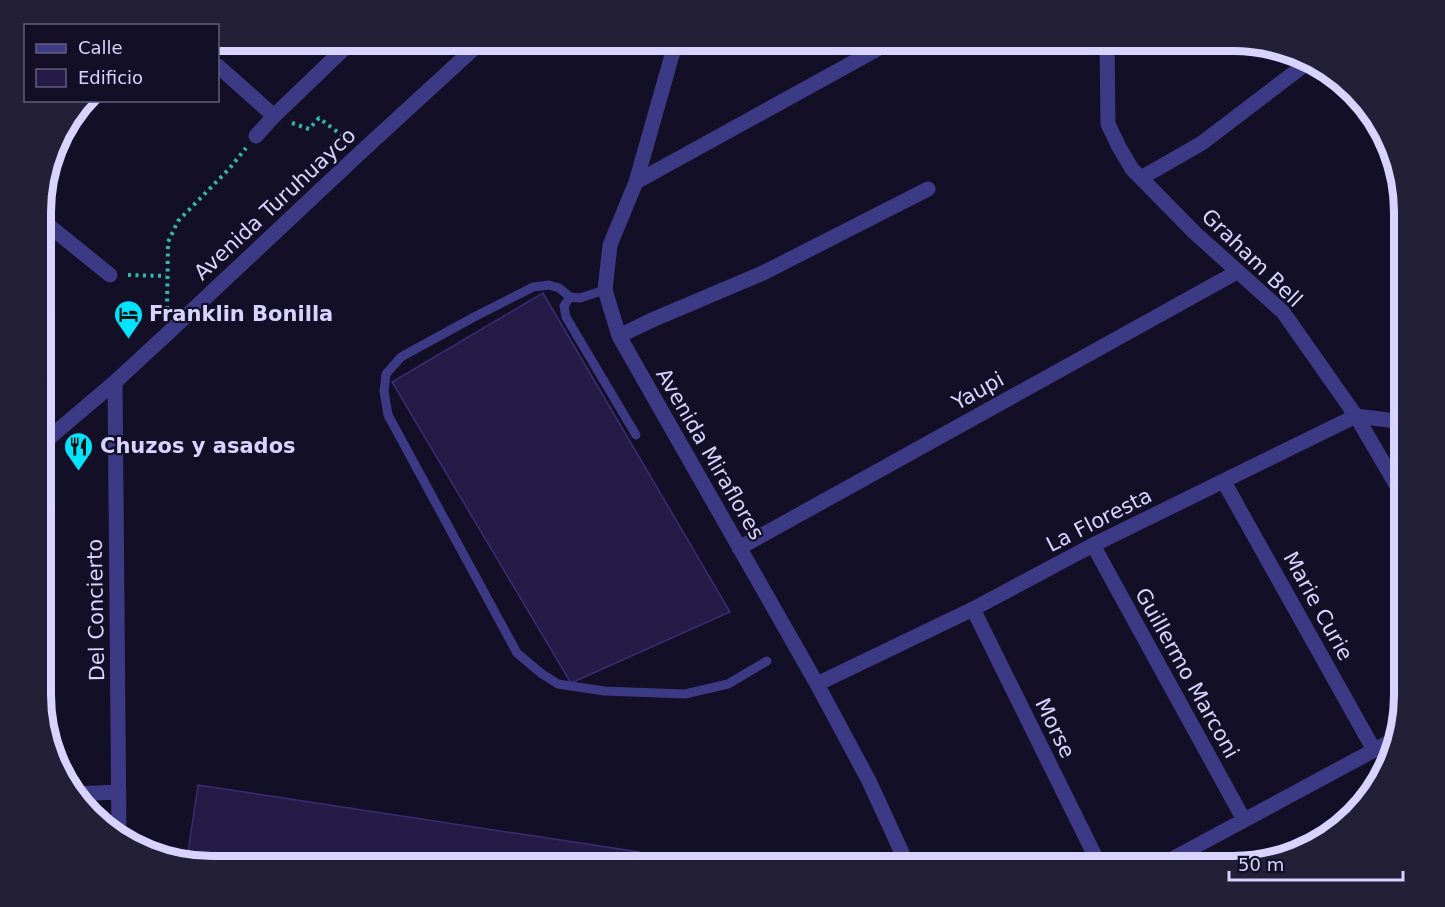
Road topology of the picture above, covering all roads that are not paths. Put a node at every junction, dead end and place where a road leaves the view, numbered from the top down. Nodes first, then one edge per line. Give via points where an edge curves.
1 (341, 51) edge
2 (470, 51) edge
3 (673, 51) edge
4 (872, 51) edge
5 (1107, 51) edge
6 (219, 67) edge
7 (1302, 67) edge
8 (274, 116) junction
9 (256, 136) road end
10 (1141, 178) junction
11 (636, 182) junction
12 (928, 189) dead end
13 (51, 227) edge
14 (1237, 272) junction
15 (110, 275) road end
16 (605, 290) junction
17 (570, 297) junction
18 (619, 336) junction
19 (115, 382) junction
20 (1356, 416) junction
21 (1394, 421) edge
22 (636, 435) dead end
23 (51, 436) edge
24 (1394, 481) edge
25 (1224, 482) junction
26 (1093, 545) junction
27 (739, 548) junction
28 (973, 609) junction
29 (767, 661) dead end
30 (817, 684) junction
31 (1386, 744) edge
32 (1374, 750) junction
33 (119, 792) junction
34 (84, 794) edge
35 (1244, 820) junction
36 (119, 826) edge
37 (903, 856) edge
38 (1095, 856) edge
39 (1183, 856) edge

1 - 8 street
2 - 19 street, Avenida Turuhuayco
3 - 11 street, Avenida Miraflores
4 - 11 street
5 - 10 street, Graham Bell via 1108,124
6 - 8 street
7 - 10 street via 1202,143
8 - 9 street
10 - 14 street, Graham Bell
11 - 16 street, Avenida Miraflores via 610,245
12 - 18 street via 763,273
13 - 15 street
14 - 20 street, Graham Bell via 1282,312
14 - 27 street, Yaupi
16 - 17 lane
16 - 18 street, Avenida Miraflores
17 - 22 lane via 564,306 566,317
17 - 29 lane via 549,285 533,287 401,357 386,374 388,415 517,653 542,674 558,684 604,691 685,693 728,684
18 - 27 street, Avenida Miraflores
19 - 23 street, Avenida Turuhuayco
19 - 33 street, Del Concierto
20 - 21 street
20 - 24 street, Graham Bell
20 - 25 street, La Floresta
25 - 26 street, La Floresta
25 - 32 street, Marie Curie
26 - 28 street, La Floresta
26 - 35 street, Guillermo Marconi
27 - 30 street, Avenida Miraflores
28 - 30 street, La Floresta
28 - 38 street, Morse
30 - 37 street, Avenida Miraflores
31 - 32 street
32 - 35 street
33 - 34 street
33 - 36 street, Del Concierto
35 - 39 street

